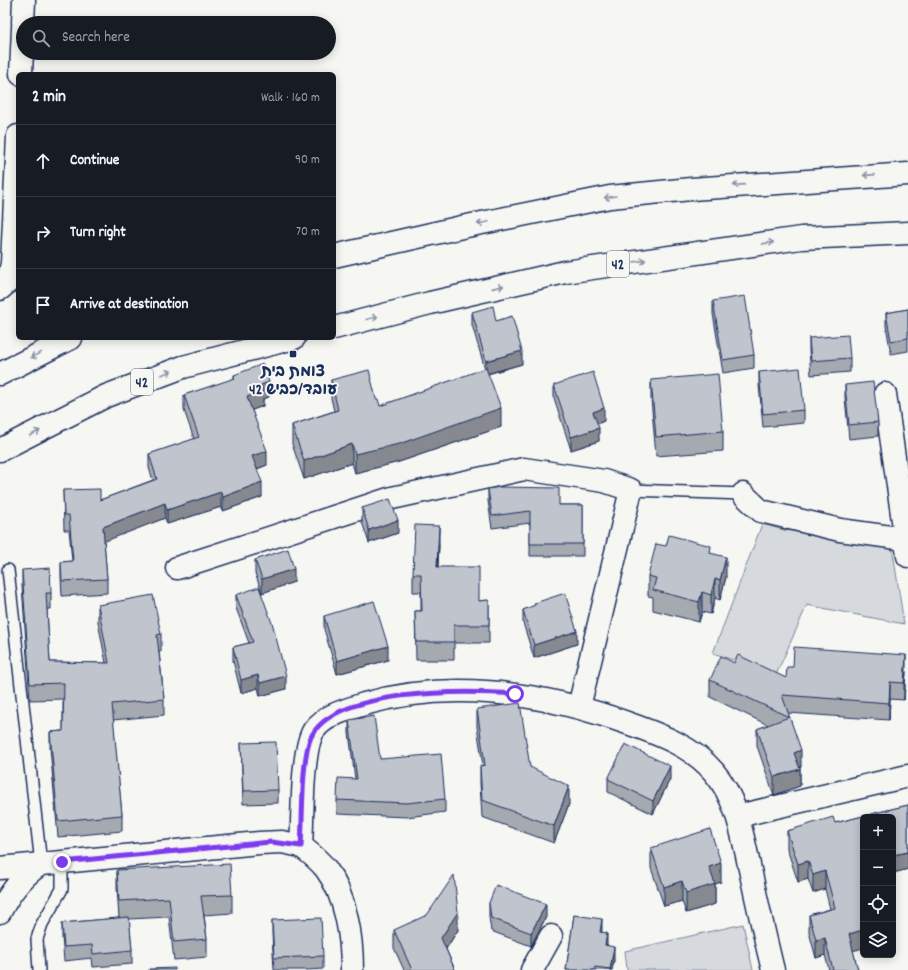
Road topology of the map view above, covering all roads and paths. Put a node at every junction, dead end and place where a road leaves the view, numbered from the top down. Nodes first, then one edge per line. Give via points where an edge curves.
1 (24, 0) edge
2 (23, 16) edge
3 (22, 60) edge
4 (21, 72) edge
5 (908, 174) edge
6 (16, 179) edge
7 (908, 233) edge
8 (336, 256) edge
9 (0, 289) edge
10 (336, 327) edge
11 (67, 340) edge
12 (286, 340) edge
13 (0, 374) edge
14 (885, 394) dead end
15 (0, 450) edge
16 (632, 490) junction
17 (743, 494) joint
18 (907, 545) edge
19 (177, 568) dead end
20 (8, 570) dead end
21 (578, 707) junction
22 (908, 776) edge
23 (738, 816) junction
24 (301, 846) junction
25 (51, 863) junction
26 (0, 868) edge
27 (0, 912) edge
28 (551, 936) dead end
29 (39, 970) edge
30 (352, 970) edge
31 (532, 970) edge
32 (773, 970) edge

1 - 2 main road
3 - 4 main road
5 -> 8 main road via 610,197
6 - 9 main road via 12,264 8,282
10 -> 7 main road, 42 via 430,302 565,272 801,238
11 -> 13 main road
15 -> 12 main road, 42 via 113,393 183,367
14 - 18 main road
16 - 17 lane
16 - 19 main road via 604,480 524,468 392,498
16 - 21 main road
17 - 18 main road via 761,511
20 - 25 lane
21 - 23 main road via 638,726 690,750 708,765 722,782
21 - 24 main road via 515,694 448,691 380,700 334,714 315,730 308,743
22 - 23 main road
23 - 32 main road
24 - 25 main road via 271,842
24 - 30 main road via 326,869 338,889 350,939
25 - 26 main road
25 - 27 main road via 31,870 17,884
25 - 29 lane via 62,889 42,924 37,939
28 - 31 main road

